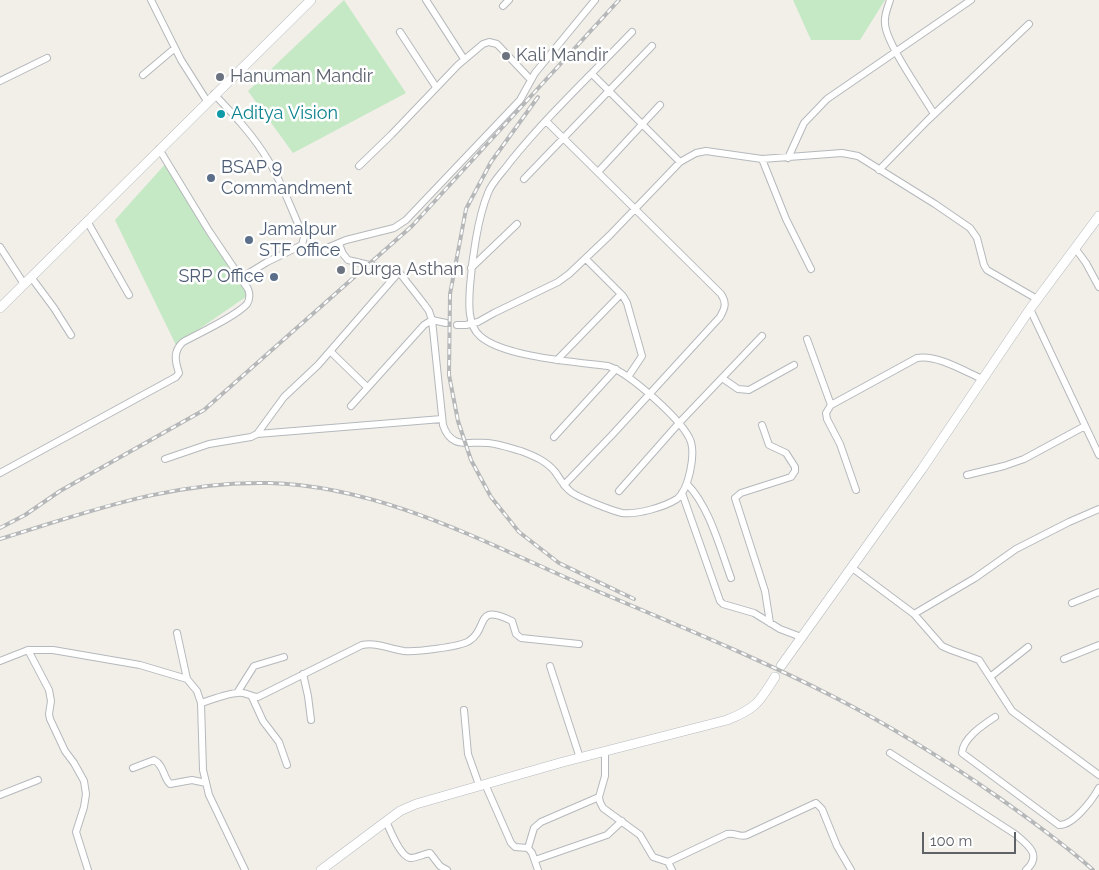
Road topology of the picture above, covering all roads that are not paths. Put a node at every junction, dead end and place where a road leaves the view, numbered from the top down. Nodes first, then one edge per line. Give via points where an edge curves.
1 (151, 0) edge
2 (311, 0) edge
3 (426, 0) edge
4 (509, 0) edge
5 (595, 0) edge
6 (890, 0) edge
7 (971, 0) edge
8 (503, 6) dead end
9 (1029, 24) dead end
10 (400, 32) dead end
11 (632, 32) dead end
12 (652, 46) dead end
13 (175, 48) junction
14 (895, 50) junction
15 (47, 58) dead end
16 (464, 59) junction
17 (592, 74) junction
18 (143, 75) dead end
19 (531, 80) junction
20 (0, 81) edge
21 (436, 87) junction
22 (610, 92) junction
23 (214, 94) junction
24 (207, 101) junction
25 (660, 105) dead end
26 (934, 114) junction
27 (546, 121) junction
28 (643, 125) junction
29 (564, 138) junction
30 (161, 152) junction
31 (788, 158) junction
32 (762, 160) junction
33 (680, 162) junction
34 (359, 166) dead end
35 (879, 170) junction
36 (598, 172) junction
37 (524, 180) dead end
38 (635, 210) junction
39 (1099, 216) edge
40 (87, 221) junction
41 (517, 224) dead end
42 (339, 244) junction
43 (302, 245) junction
44 (0, 247) edge
45 (1075, 248) junction
46 (586, 259) junction
47 (471, 268) junction
48 (811, 269) dead end
49 (398, 272) junction
50 (241, 278) junction
51 (27, 281) junction
52 (1099, 287) edge
53 (621, 294) junction
54 (129, 295) dead end
55 (1037, 299) junction
56 (0, 308) edge
57 (1030, 309) junction
58 (432, 320) junction
59 (446, 323) dead end
60 (457, 324) dead end
61 (472, 325) junction
62 (71, 335) dead end
63 (762, 336) dead end
64 (807, 339) dead end
65 (330, 351) junction
66 (556, 360) junction
67 (794, 365) dead end
68 (616, 369) junction
69 (628, 378) junction
70 (722, 378) junction
71 (982, 379) junction
72 (367, 387) junction
73 (649, 395) junction
74 (831, 405) junction
75 (351, 406) dead end
76 (442, 419) junction
77 (678, 424) junction
78 (762, 425) dead end
79 (1085, 426) junction
80 (257, 434) junction
81 (554, 437) dead end
82 (1099, 455) edge
83 (164, 459) dead end
84 (0, 473) edge
85 (967, 475) dead end
86 (687, 484) junction
87 (564, 485) junction
88 (856, 490) dead end
89 (619, 491) dead end
90 (682, 493) junction
91 (1099, 509) edge
92 (851, 567) junction
93 (732, 578) dead end
94 (1099, 592) edge
95 (1072, 603) dead end
96 (914, 614) junction
97 (770, 623) junction
98 (177, 633) dead end
99 (801, 637) junction
100 (579, 644) dead end
101 (1099, 645) edge
102 (1028, 647) dead end
103 (28, 650) junction
104 (284, 657) dead end
105 (1064, 659) dead end
106 (0, 661) edge
107 (550, 666) dead end
108 (781, 666) dead end
109 (303, 674) junction
110 (775, 677) dead end
111 (990, 677) junction
112 (187, 679) junction
113 (237, 693) junction
114 (252, 697) junction
115 (201, 703) junction
116 (464, 710) dead end
117 (995, 717) dead end
118 (311, 720) dead end
119 (605, 752) junction
120 (890, 753) dead end
121 (580, 758) junction
122 (287, 765) dead end
123 (133, 768) dead end
124 (1099, 775) edge
125 (38, 780) dead end
126 (206, 783) junction
127 (482, 784) junction
128 (1099, 788) edge
129 (0, 795) edge
130 (600, 797) junction
131 (386, 821) junction
132 (622, 821) junction
133 (528, 848) junction
134 (535, 860) junction
135 (668, 862) junction
136 (88, 870) edge
137 (245, 870) edge
138 (321, 870) edge
139 (447, 870) edge
140 (538, 870) edge
141 (672, 870) edge
142 (851, 870) edge
143 (1026, 870) edge

1 - 13 street
2 - 23 street
3 - 16 street
4 - 8 street
5 - 19 street
6 - 14 street via 884,25
7 - 14 street
9 - 26 street
10 - 21 street
11 - 17 street
12 - 22 street
13 - 18 street
13 - 24 street
14 - 26 street
14 - 31 street via 811,114 798,133
15 - 20 street
16 - 19 street via 483,44 497,44
16 - 21 street
17 - 22 street
17 - 27 street
19 - 42 street via 520,100 406,220 394,228
21 - 34 street
22 - 28 street
22 - 29 street
23 - 24 street
23 - 43 street via 251,133 269,162 304,237
24 - 30 street
25 - 28 street
26 - 35 street
27 - 29 street
27 - 47 street via 527,140 488,193
28 - 33 street
28 - 36 street
29 - 36 street
29 - 37 street
30 - 40 street
30 - 50 street
31 - 32 street
31 - 35 street via 850,153
32 - 33 street via 706,151
32 - 48 street
33 - 38 street
35 - 55 street via 970,228 977,238 987,270
36 - 38 street
38 - 46 street
38 - 73 street via 725,301 720,317
39 - 45 street
40 - 51 street
40 - 54 street
41 - 47 street
42 - 43 street via 322,250 311,250
42 - 49 street via 348,260
43 - 50 street
44 - 51 street
45 - 52 street
45 - 55 street
46 - 53 street
46 - 61 street via 558,282
47 - 61 street
49 - 58 street via 429,311
49 - 65 street
50 - 84 street via 250,294 247,303 178,347 176,361 179,373 176,377
51 - 56 street
51 - 62 street via 54,308
53 - 66 street
53 - 69 street via 627,303 642,356
55 - 57 street
57 - 71 street
57 - 79 street
58 - 59 street
58 - 72 street
58 - 76 street
60 - 61 street
61 - 66 street via 481,337 494,344
63 - 70 street
64 - 74 street
65 - 72 street
65 - 80 street via 284,397
66 - 68 street
67 - 70 street via 749,390 738,389
68 - 69 street
68 - 81 street
69 - 73 street
70 - 77 street
71 - 74 street via 922,357
71 - 92 street
72 - 75 street
73 - 77 street
73 - 87 street
74 - 88 street via 826,413 827,419 840,444
76 - 80 street
76 - 87 street via 445,432 460,444 490,443 532,455 554,470
77 - 86 street via 692,447
77 - 89 street
78 - 97 street via 769,445 786,453 795,467 790,476 735,498 765,591
79 - 82 street
79 - 85 street via 1034,454
80 - 83 street via 210,444
86 - 90 street
86 - 93 street via 706,515
87 - 90 street via 573,494 621,512 643,512 668,503
90 - 97 street via 720,601 754,613
91 - 96 street via 1004,556 975,578
92 - 96 street
92 - 99 street
94 - 95 street
96 - 111 street via 942,646 979,660
97 - 99 street
98 - 112 street
99 - 108 street
100 - 109 street via 521,638 516,634 512,621 492,614 484,618 475,636 464,644 402,651 372,643 350,650
101 - 105 street
102 - 111 street
103 - 106 street
103 - 112 street via 53,650 130,663
103 - 136 street via 48,690 50,720 84,782 84,807 76,832
104 - 113 street via 254,666
107 - 121 street
109 - 114 street via 263,696
109 - 118 street
110 - 119 street via 758,704 742,714
111 - 124 street via 1012,711
112 - 115 street via 197,691
113 - 114 street
113 - 115 street
114 - 122 street via 263,721 279,742
115 - 126 street
116 - 127 street via 468,754
117 - 128 street via 975,732 962,753 1059,825 1065,824 1091,802
119 - 121 street
119 - 130 street via 605,776
120 - 143 street via 1015,834 1034,857 1034,862
121 - 127 street
123 - 126 street via 154,760 170,784 192,780
125 - 129 street
126 - 137 street via 214,809
127 - 131 street via 416,804
127 - 133 street via 511,843 515,847
130 - 132 street via 603,808
130 - 133 street via 541,822 534,828
131 - 138 street
131 - 139 street via 406,856 412,858 430,853
132 - 134 street via 607,835
132 - 135 street via 640,835 653,857
133 - 134 street
134 - 140 street
135 - 141 street
135 - 142 street via 727,834 748,835 816,803 822,809

